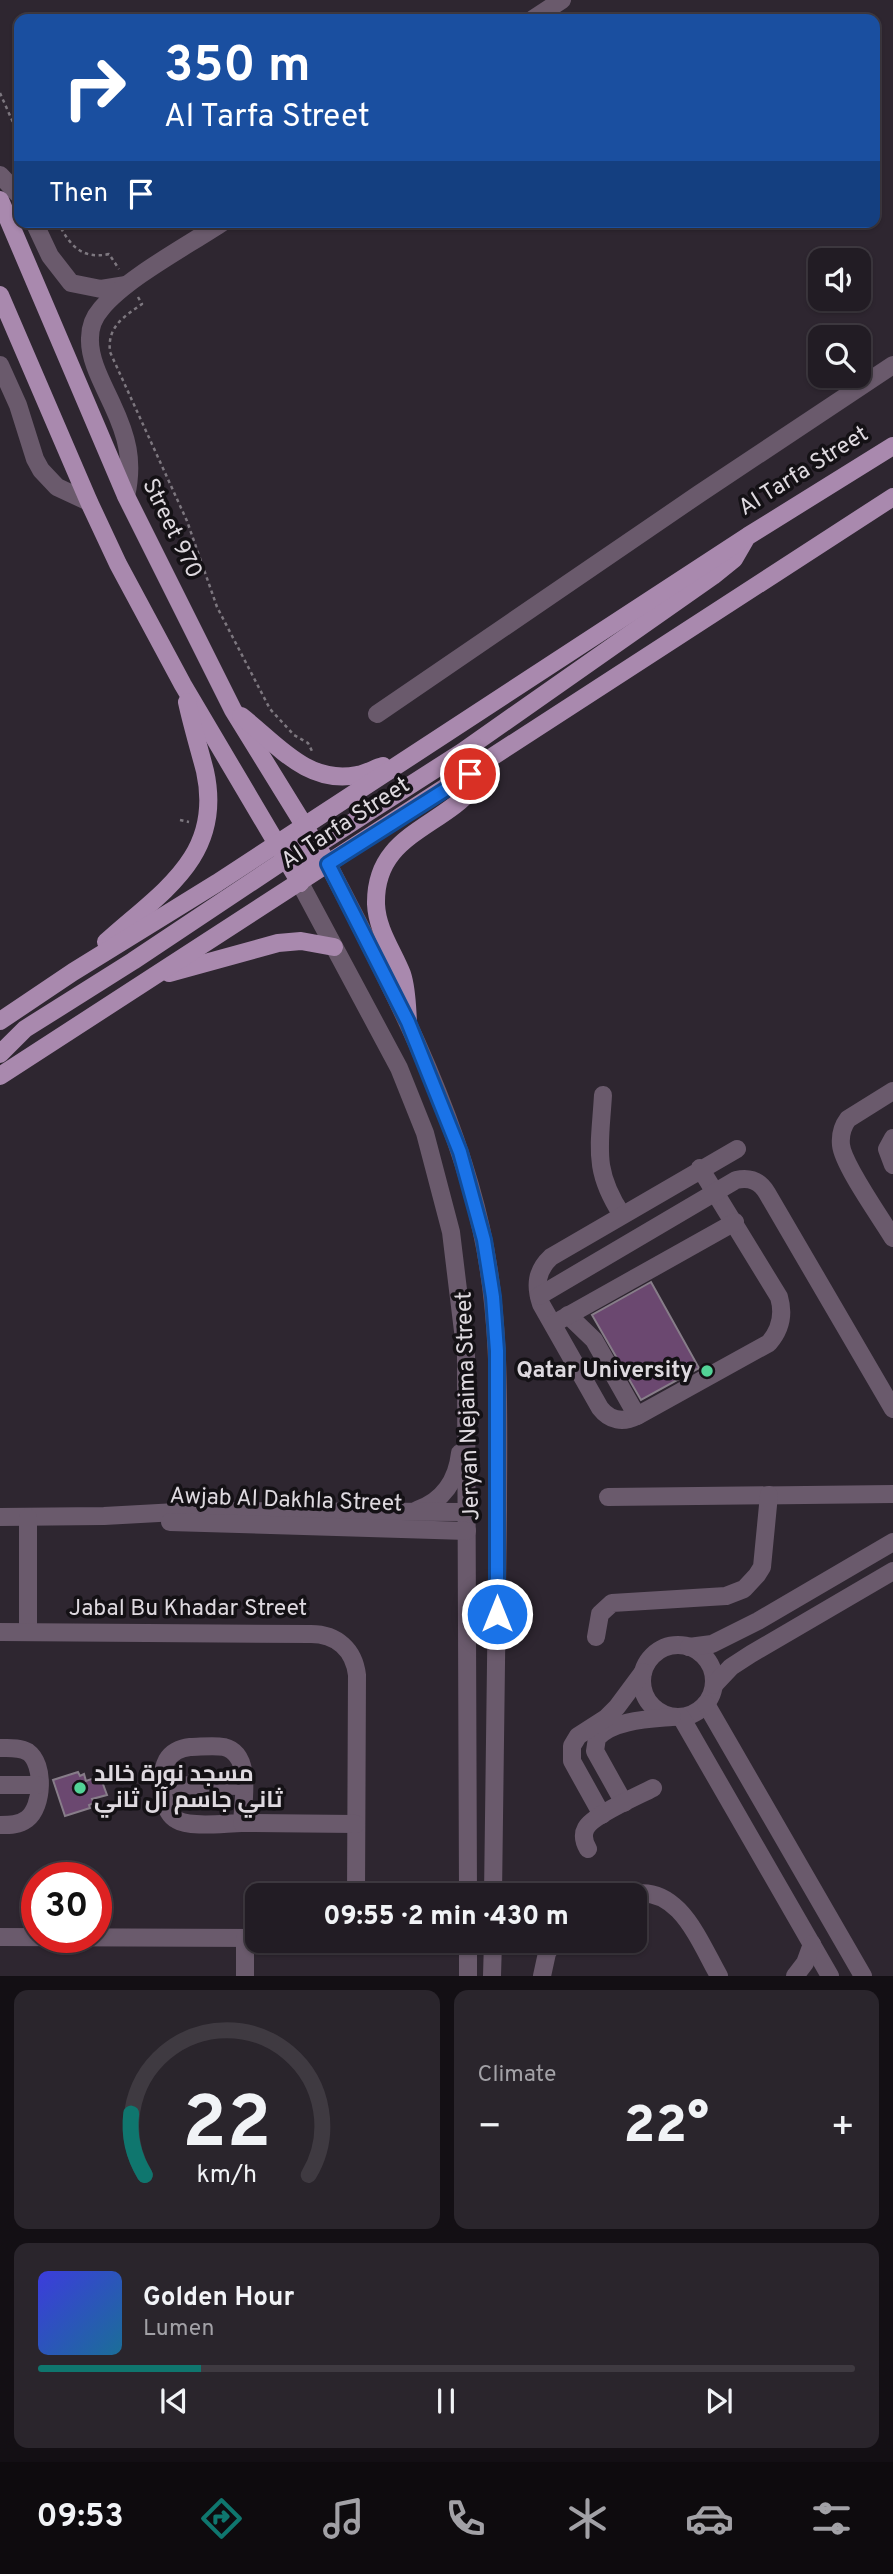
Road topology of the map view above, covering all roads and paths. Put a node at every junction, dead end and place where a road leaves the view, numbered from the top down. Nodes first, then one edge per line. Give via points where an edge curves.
1 (562, 0) edge
2 (541, 14) edge
3 (0, 93) edge
4 (14, 125) edge
5 (0, 176) edge
6 (14, 190) edge
7 (0, 200) edge
8 (37, 228) edge
9 (61, 228) edge
10 (214, 228) edge
11 (129, 284) junction
12 (0, 295) edge
13 (0, 365) edge
14 (893, 365) edge
15 (0, 395) edge
16 (18, 405) junction
17 (893, 446) edge
18 (126, 496) junction
19 (893, 497) edge
20 (89, 502) junction
21 (748, 536) junction
22 (183, 685) junction
23 (233, 710) junction
24 (377, 714) dead end
25 (490, 761) junction
26 (400, 764) junction
27 (311, 771) junction
28 (304, 825) junction
29 (317, 845) junction
30 (282, 851) junction
31 (328, 864) junction
32 (300, 883) junction
33 (334, 947) junction
34 (73, 972) junction
35 (145, 981) junction
36 (0, 1021) edge
37 (408, 1022) junction
38 (0, 1054) edge
39 (0, 1076) edge
40 (893, 1091) edge
41 (603, 1095) dead end
42 (893, 1138) edge
43 (737, 1149) dead end
44 (893, 1165) edge
45 (700, 1168) junction
46 (716, 1192) junction
47 (622, 1215) junction
48 (735, 1222) junction
49 (892, 1235) edge
50 (538, 1296) junction
51 (561, 1319) junction
52 (466, 1356) junction
53 (893, 1409) edge
54 (637, 1416) junction
55 (893, 1494) edge
56 (769, 1495) junction
57 (608, 1497) dead end
58 (467, 1511) junction
59 (412, 1512) junction
60 (104, 1516) junction
61 (0, 1517) edge
62 (28, 1517) junction
63 (467, 1531) junction
64 (893, 1542) edge
65 (893, 1572) edge
66 (0, 1632) edge
67 (28, 1632) junction
68 (596, 1637) dead end
69 (689, 1647) junction
70 (644, 1671) junction
71 (714, 1685) junction
72 (706, 1704) junction
73 (678, 1717) junction
74 (0, 1748) edge
75 (0, 1784) edge
76 (38, 1785) junction
77 (164, 1786) junction
78 (243, 1786) junction
79 (653, 1788) dead end
80 (625, 1803) junction
81 (603, 1815) junction
82 (242, 1823) junction
83 (356, 1824) junction
84 (0, 1825) edge
85 (588, 1849) dead end
86 (356, 1883) edge
87 (468, 1883) edge
88 (493, 1883) edge
89 (647, 1893) edge
90 (0, 1937) edge
91 (245, 1938) edge
92 (812, 1944) junction
93 (249, 1953) edge
94 (468, 1953) edge
95 (493, 1953) edge
96 (547, 1953) edge
97 (245, 1976) edge
98 (468, 1976) edge
99 (492, 1976) edge
100 (542, 1976) edge
101 (719, 1976) edge
102 (794, 1976) edge
103 (830, 1976) edge
104 (863, 1976) edge

1 - 2 street
3 - 4 path
5 - 6 street
7 - 18 main road, Street 970
8 - 11 street via 50,256 71,283 101,289
9 - 11 path via 75,248 91,255 109,254
10 - 11 street
11 - 18 street via 100,309 90,340 97,371 129,447
11 - 27 path via 142,304 113,329 110,352 187,521 217,607 270,709 311,746
12 - 20 main road
13 - 16 street
14 - 24 street
15 - 16 street
16 - 20 street via 41,470 57,487
17 - 21 main road, Al Tarfa Street
18 - 23 main road, Street 970
19 - 25 main road, Al Tarfa Street
20 - 22 main road
21 - 26 main road, Al Tarfa Street
21 - 29 main road via 734,559 713,576 461,752
22 - 30 main road
22 - 34 main road via 209,802 200,845 170,887
23 - 27 main road
23 - 28 main road, Street 970
25 - 31 main road, Al Tarfa Street
25 - 37 main road via 465,796 401,842 382,868 376,889 378,919 404,982
26 - 27 main road via 358,775
26 - 28 main road, Al Tarfa Street
28 - 29 main road, Street 970
28 - 30 main road via 299,842
29 - 31 main road, Street 970
29 - 32 main road via 304,863
30 - 32 main road
30 - 34 main road, Al Tarfa Street via 217,883
30 - 38 main road via 133,961 24,1029
31 - 32 main road, Al Tarfa Street
31 - 37 street, Jeryan Nejaima Street
32 - 33 street, Jeryan Nejaima Street
32 - 35 main road, Al Tarfa Street
33 - 35 main road via 301,941 278,943
33 - 52 street, Jeryan Nejaima Street via 384,1037 425,1133 451,1232
34 - 36 main road, Al Tarfa Street
35 - 39 main road, Al Tarfa Street
37 - 88 street, Jeryan Nejaima Street via 460,1152 484,1240 493,1297 498,1495
40 - 49 street via 848,1119 841,1142 845,1159
41 - 47 street via 600,1171
42 - 44 street via 887,1149
43 - 45 street
45 - 46 street
45 - 47 street
46 - 48 street
46 - 50 street
46 - 53 street via 743,1179 763,1187
47 - 50 street via 546,1261 537,1278
48 - 51 street
48 - 54 street via 779,1297 778,1329 769,1343
50 - 51 street
51 - 54 street via 594,1340
51 - 54 street via 603,1413 620,1420
52 - 58 street, Jeryan Nejaima Street
52 - 59 street via 458,1384 460,1455 455,1475 437,1500
55 - 56 street
56 - 57 street
56 - 68 street via 764,1557 757,1576 744,1589 726,1596 612,1603 600,1614
58 - 59 street, Awjab Al Dakhla Street
58 - 63 street, Jeryan Nejaima Street
59 - 60 street, Awjab Al Dakhla Street via 195,1511
60 - 62 street, Awjab Al Dakhla Street
60 - 63 street, Awjab Al Dakhla Street via 193,1524
61 - 62 street, Awjab Al Dakhla Street
62 - 67 street
63 - 87 street, Jeryan Nejaima Street
64 - 69 street via 758,1621 712,1644
65 - 71 street via 751,1654
66 - 67 street, Jabal Bu Khadar Street
67 - 83 street, Jabal Bu Khadar Street via 320,1634 336,1639 353,1658 357,1675
69 - 70 street via 661,1650 650,1658
69 - 71 street via 708,1661
70 - 73 street via 646,1698 655,1709
70 - 81 street via 617,1707 578,1736 572,1746 572,1760
71 - 72 street
72 - 73 street via 695,1713
72 - 104 street
73 - 80 street via 618,1726 597,1738 595,1751
73 - 92 street
74 - 76 street via 20,1749 32,1756 38,1767
75 - 76 street
76 - 84 street via 37,1805 30,1817 19,1824
77 - 78 street
77 - 78 street via 164,1767 177,1751 217,1746 239,1759
77 - 82 street via 164,1805 176,1820
78 - 82 street
79 - 80 street
80 - 81 street
81 - 85 street via 585,1831
82 - 83 street
83 - 86 street, Jabal Bu Khadar Street
89 - 101 street via 675,1905
90 - 91 street
92 - 102 street via 805,1964
92 - 103 street
93 - 97 street
94 - 98 street
95 - 99 street
96 - 100 street

